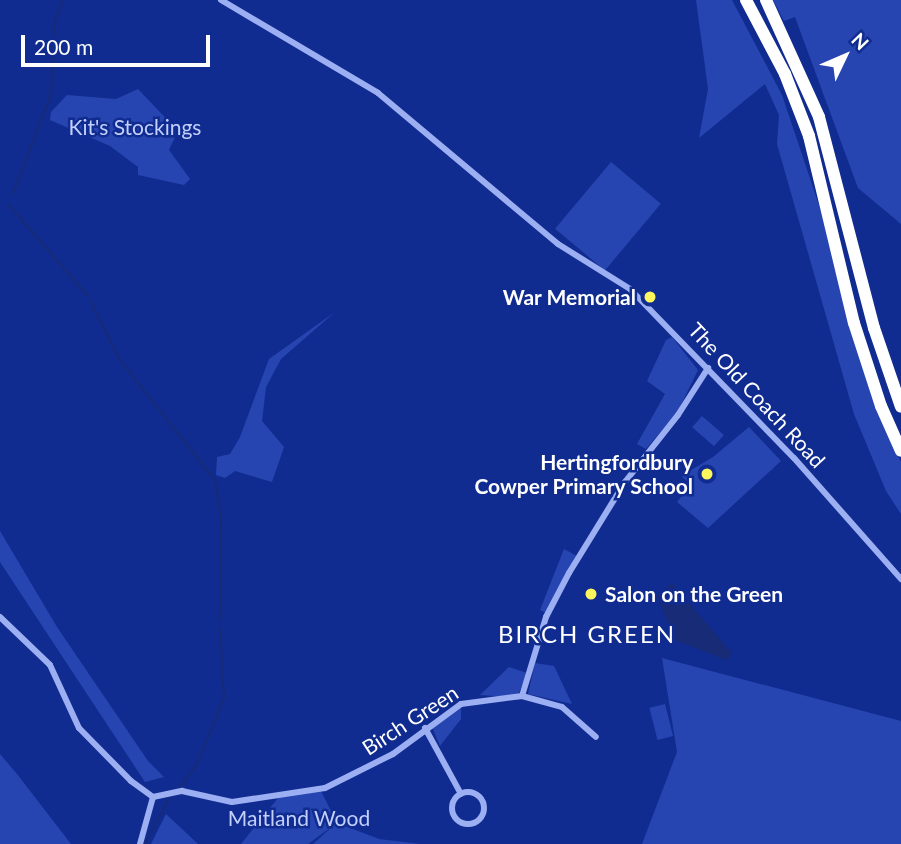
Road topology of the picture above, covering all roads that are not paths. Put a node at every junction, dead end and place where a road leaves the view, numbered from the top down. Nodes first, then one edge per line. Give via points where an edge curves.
1 (221, 0) edge
2 (746, 0) edge
3 (766, 0) edge
4 (708, 368) junction
5 (901, 407) edge
6 (901, 451) edge
7 (901, 579) edge
8 (0, 617) edge
9 (522, 696) junction
10 (425, 728) junction
11 (596, 737) dead end
12 (461, 794) junction
13 (153, 797) junction
14 (140, 844) edge

1 - 4 street, The Old Coach Road via 377,93 557,240 630,289
2 - 6 highway via 785,74 809,136 854,323
3 - 5 highway via 819,117 874,328
4 - 7 street, The Old Coach Road
4 - 9 street via 625,482 569,573 546,617
8 - 13 street via 50,665 79,729
9 - 10 street, Birch Green via 474,699
9 - 11 street, Birch Green via 562,707
10 - 12 street
10 - 13 street, Birch Green via 393,754 325,788 232,802 182,791
12 - 12 street via 469,791 478,796 484,807 480,818 466,824 457,819 452,805
13 - 14 street

